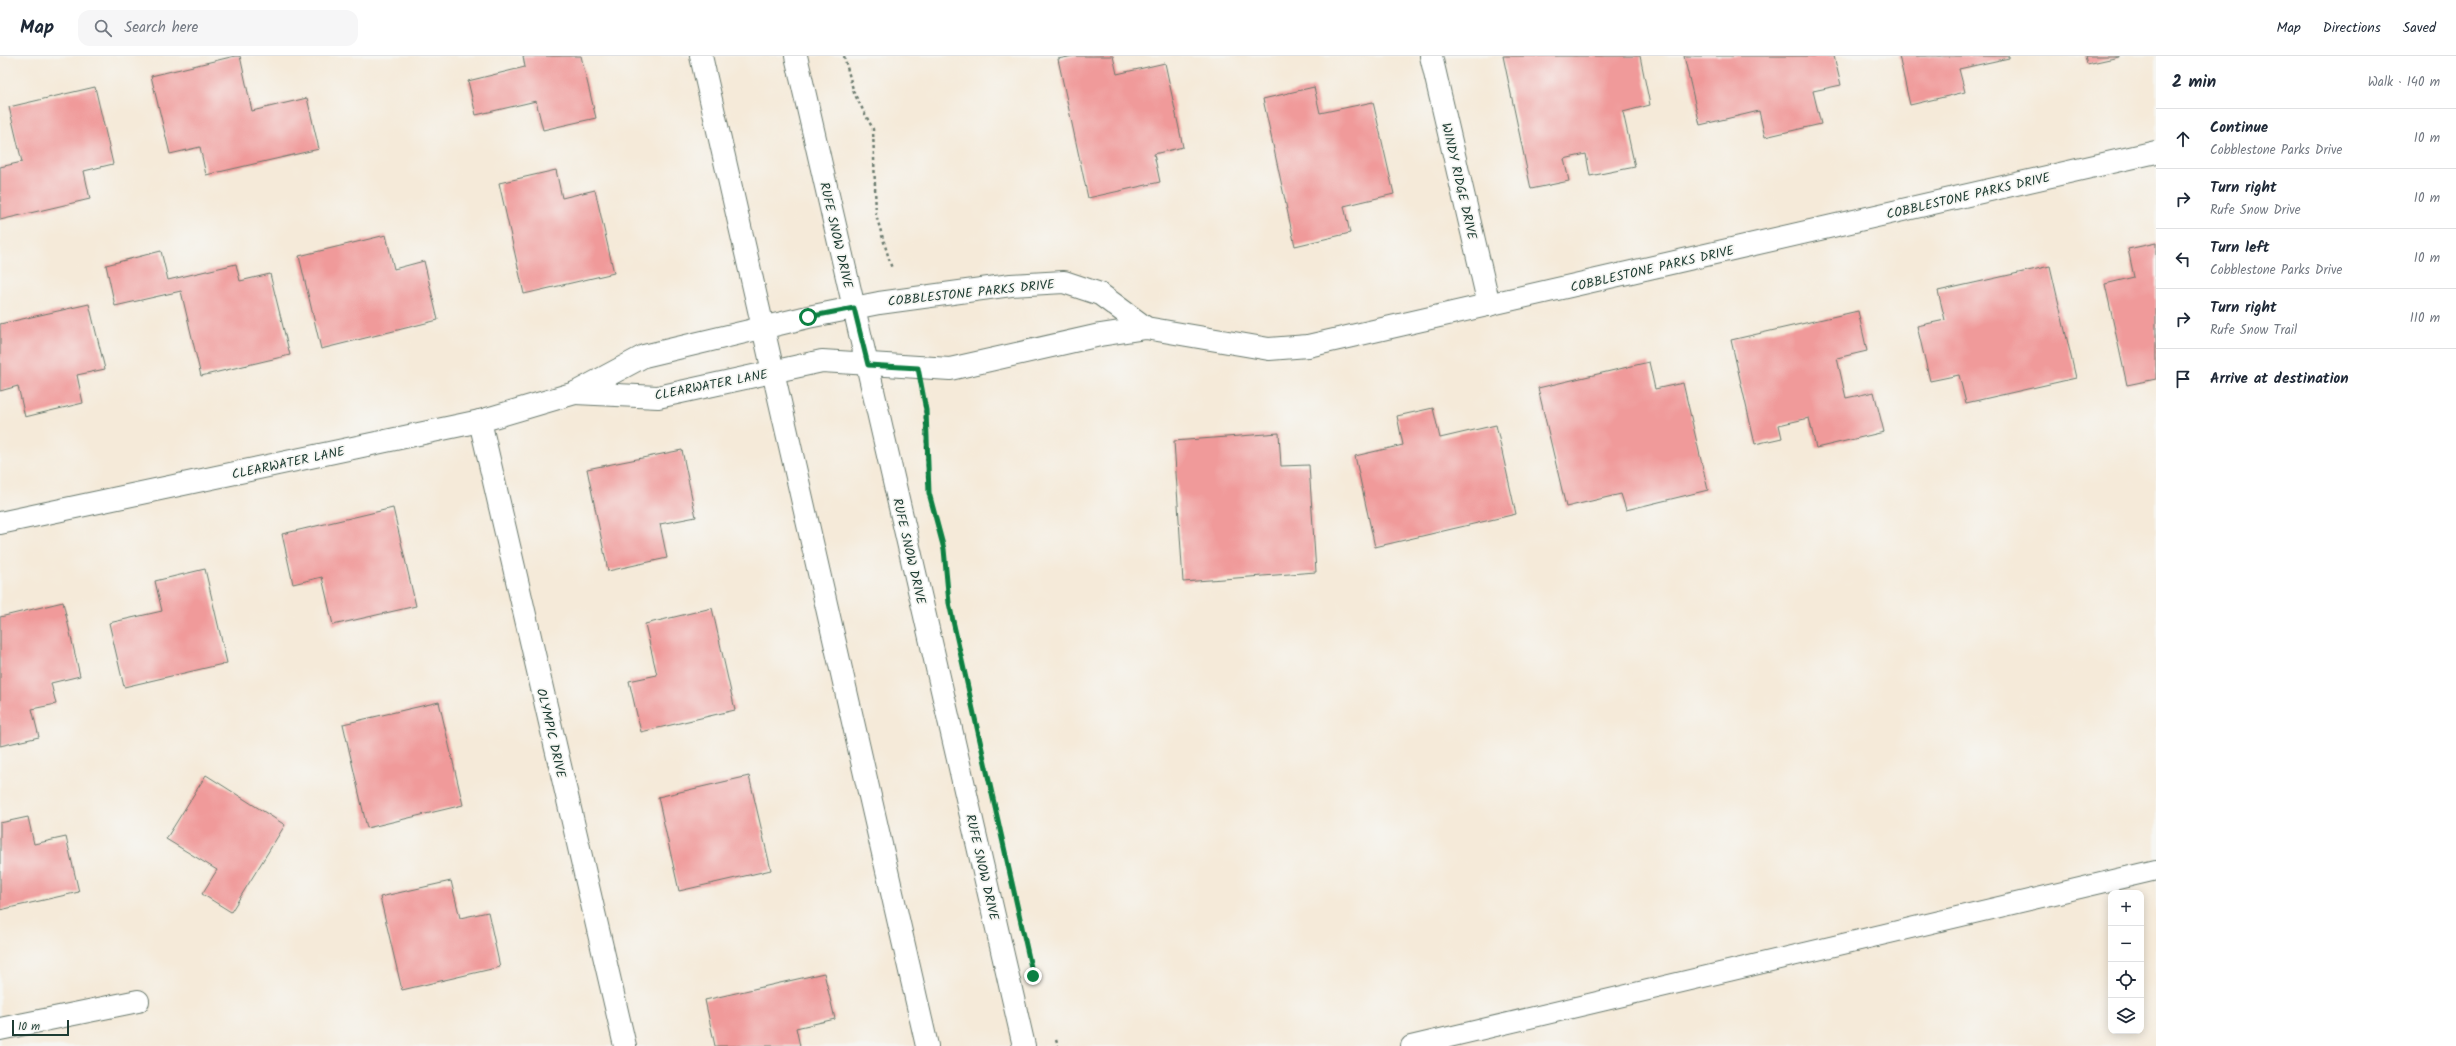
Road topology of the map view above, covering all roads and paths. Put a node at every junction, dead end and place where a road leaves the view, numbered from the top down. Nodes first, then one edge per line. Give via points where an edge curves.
1 (701, 56) edge
2 (796, 56) edge
3 (844, 56) edge
4 (1431, 56) edge
5 (2156, 152) edge
6 (901, 300) junction
7 (1489, 305) junction
8 (854, 308) junction
9 (808, 317) joint
10 (764, 327) junction
11 (1146, 328) junction
12 (822, 361) joint
13 (868, 365) junction
14 (918, 368) junction
15 (775, 372) junction
16 (575, 393) junction
17 (480, 421) junction
18 (928, 485) dead end
19 (0, 523) edge
20 (2156, 870) edge
21 (138, 1001) dead end
22 (0, 1029) edge
23 (1056, 1039) dead end
24 (624, 1046) edge
25 (927, 1046) edge
26 (1024, 1046) edge
27 (1058, 1046) edge
28 (1411, 1046) edge

1 - 10 street
2 - 8 street, RUFE SNOW DRIVE
3 - 6 path via 854,93 873,129 876,215
4 - 7 street, WINDY RIDGE DRIVE
5 - 7 street, COBBLESTONE PARKS DRIVE
6 - 8 street, COBBLESTONE PARKS DRIVE
6 - 11 street, COBBLESTONE PARKS DRIVE via 1011,285 1064,282 1100,294
7 - 11 street, COBBLESTONE PARKS DRIVE via 1308,346 1276,348 1226,343
8 - 9 street, COBBLESTONE PARKS DRIVE
8 - 13 street, RUFE SNOW DRIVE
9 - 10 street, CLEARWATER LANE
10 - 15 street
10 - 16 street, CLEARWATER LANE via 644,356
11 - 14 street, COBBLESTONE PARKS DRIVE via 1100,335 950,369
12 - 13 street, COBBLESTONE PARKS DRIVE
12 - 15 street, CLEARWATER LANE
13 - 14 street, COBBLESTONE PARKS DRIVE
13 - 26 street, RUFE SNOW DRIVE
14 - 18 path via 926,410
15 - 16 street, CLEARWATER LANE via 658,397
15 - 25 street
16 - 17 street, CLEARWATER LANE
17 - 19 street, CLEARWATER LANE
17 - 24 street, OLYMPIC DRIVE
20 - 28 lane
21 - 22 street
23 - 27 path

